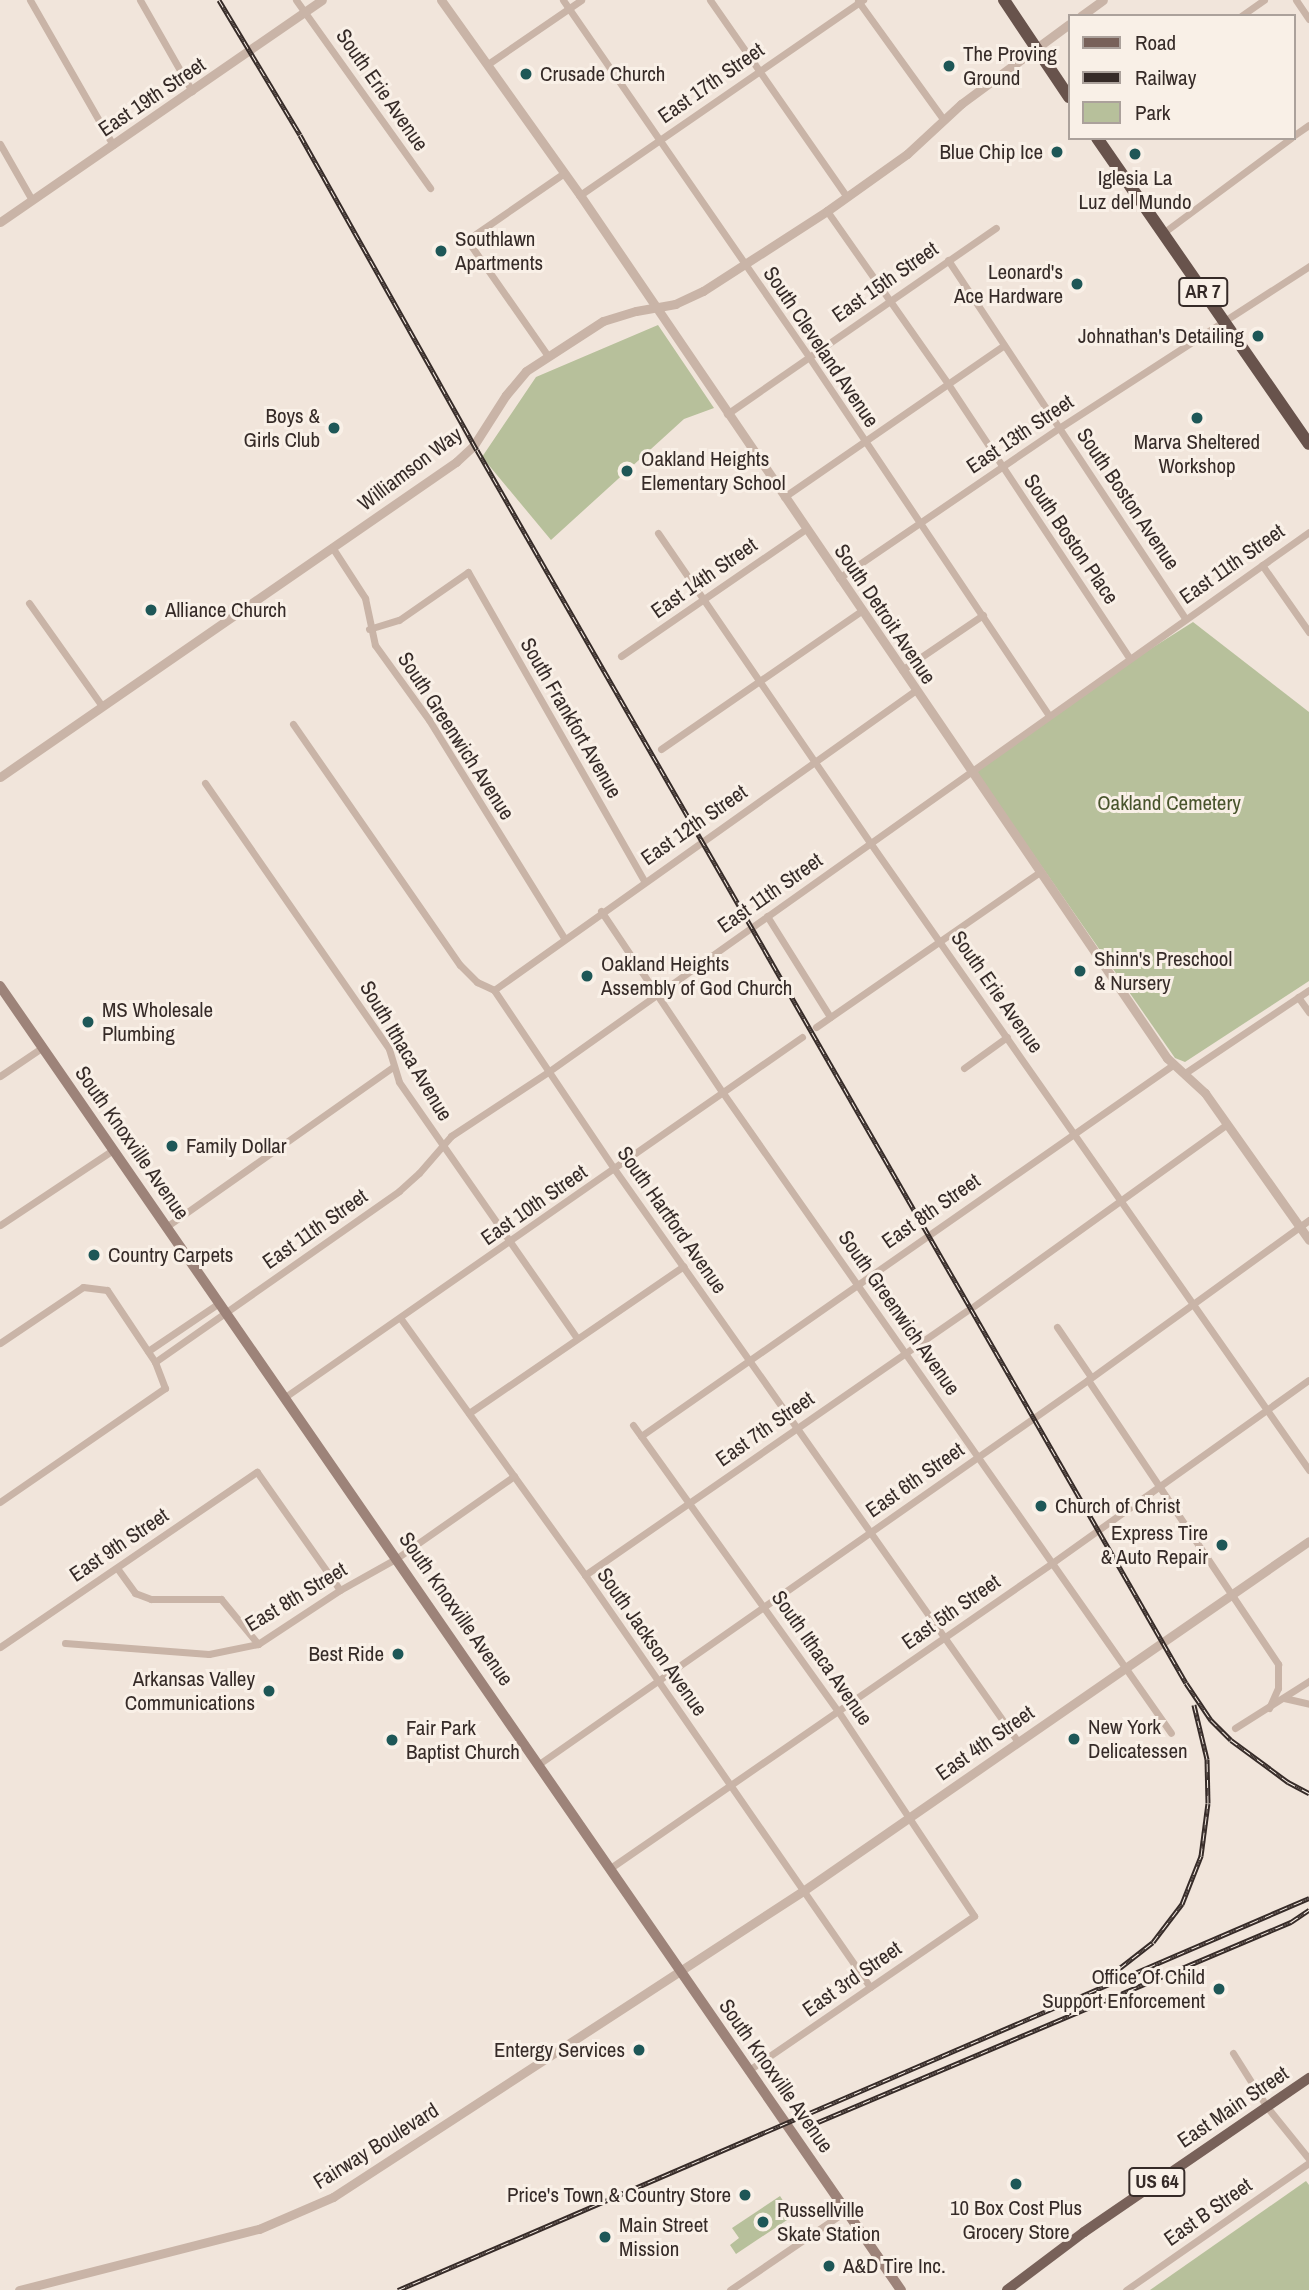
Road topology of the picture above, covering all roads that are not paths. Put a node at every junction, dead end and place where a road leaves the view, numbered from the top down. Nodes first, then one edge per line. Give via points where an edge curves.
1 (30, 0) edge
2 (140, 0) edge
3 (296, 0) edge
4 (322, 0) edge
5 (441, 0) edge
6 (563, 0) edge
7 (581, 0) edge
8 (710, 0) edge
9 (1004, 0) edge
10 (1103, 0) edge
11 (1264, 0) edge
12 (1296, 0) edge
13 (860, 1) edge
14 (569, 9) junction
15 (306, 12) junction
16 (1084, 14) edge
17 (1244, 14) edge
18 (1309, 19) edge
19 (1068, 25) edge
20 (1036, 48) junction
21 (488, 64) junction
22 (759, 70) junction
23 (192, 91) junction
24 (1068, 96) edge
25 (943, 119) junction
26 (660, 139) junction
27 (1098, 140) edge
28 (1288, 140) edge
29 (0, 144) edge
30 (113, 145) junction
31 (564, 173) junction
32 (430, 188) dead end
33 (580, 195) junction
34 (847, 197) junction
35 (32, 200) junction
36 (827, 211) junction
37 (0, 222) edge
38 (996, 228) dead end
39 (1163, 233) junction
40 (948, 260) junction
41 (743, 264) junction
42 (1309, 266) edge
43 (890, 300) junction
44 (655, 308) junction
45 (1223, 322) junction
46 (1004, 345) junction
47 (548, 356) junction
48 (809, 357) junction
49 (948, 384) junction
50 (727, 414) junction
51 (1059, 428) junction
52 (865, 441) junction
53 (1309, 444) edge
54 (1002, 467) junction
55 (784, 496) junction
56 (918, 522) junction
57 (806, 528) junction
58 (1309, 532) edge
59 (658, 533) dead end
60 (332, 547) junction
61 (1262, 565) junction
62 (839, 578) junction
63 (704, 599) junction
64 (29, 603) dead end
65 (861, 611) junction
66 (983, 615) junction
67 (1185, 618) junction
68 (369, 629) junction
69 (1309, 632) edge
70 (621, 656) dead end
71 (1129, 657) junction
72 (902, 670) junction
73 (759, 681) junction
74 (916, 690) junction
75 (102, 706) junction
76 (1048, 714) junction
77 (293, 724) dead end
78 (661, 749) dead end
79 (814, 762) junction
80 (971, 771) junction
81 (0, 777) edge
82 (205, 783) dead end
83 (871, 844) junction
84 (1040, 872) junction
85 (644, 881) junction
86 (601, 911) junction
87 (767, 916) junction
88 (564, 938) junction
89 (940, 942) junction
90 (0, 986) edge
91 (494, 990) junction
92 (1309, 990) edge
93 (657, 994) junction
94 (1298, 997) junction
95 (1309, 1012) edge
96 (830, 1017) junction
97 (816, 1027) dead end
98 (802, 1037) dead end
99 (1007, 1037) junction
100 (43, 1047) junction
101 (1174, 1064) junction
102 (393, 1067) junction
103 (964, 1068) dead end
104 (548, 1072) junction
105 (1185, 1073) junction
106 (0, 1076) edge
107 (723, 1093) junction
108 (1227, 1124) junction
109 (1074, 1133) junction
110 (443, 1144) junction
111 (113, 1150) junction
112 (615, 1170) junction
113 (1119, 1199) junction
114 (1309, 1220) edge
115 (0, 1225) edge
116 (1300, 1226) junction
117 (166, 1227) junction
118 (1309, 1240) edge
119 (510, 1243) junction
120 (684, 1266) junction
121 (859, 1283) junction
122 (219, 1303) junction
123 (1192, 1303) junction
124 (974, 1306) dead end
125 (966, 1311) dead end
126 (226, 1313) junction
127 (401, 1319) junction
128 (1057, 1327) dead end
129 (577, 1338) junction
130 (0, 1343) edge
131 (148, 1351) junction
132 (906, 1352) junction
133 (751, 1360) junction
134 (155, 1362) junction
135 (1090, 1379) junction
136 (1309, 1380) edge
137 (285, 1397) junction
138 (1267, 1409) junction
139 (469, 1413) junction
140 (633, 1425) dead end
141 (798, 1427) junction
142 (641, 1436) junction
143 (978, 1457) junction
144 (1309, 1470) edge
145 (514, 1476) junction
146 (1157, 1487) junction
147 (0, 1502) edge
148 (690, 1503) junction
149 (872, 1531) junction
150 (1309, 1541) edge
151 (397, 1559) junction
152 (1052, 1563) junction
153 (117, 1568) junction
154 (585, 1575) junction
155 (340, 1590) junction
156 (1232, 1594) junction
157 (765, 1607) junction
158 (945, 1637) junction
159 (65, 1643) dead end
160 (258, 1644) junction
161 (0, 1647) edge
162 (1125, 1668) junction
163 (658, 1681) junction
164 (1309, 1681) edge
165 (1284, 1698) junction
166 (1309, 1704) edge
167 (1269, 1708) junction
168 (838, 1711) junction
169 (1235, 1728) dead end
170 (1171, 1733) dead end
171 (1018, 1742) junction
172 (539, 1764) junction
173 (729, 1784) junction
174 (908, 1818) junction
175 (609, 1869) junction
176 (803, 1891) junction
177 (974, 1916) joint
178 (680, 1972) junction
179 (870, 1987) junction
180 (1233, 2053) dead end
181 (750, 2070) junction
182 (1309, 2078) edge
183 (1266, 2107) junction
184 (1309, 2162) edge
185 (846, 2211) junction
186 (19, 2290) edge
187 (730, 2290) edge
188 (901, 2290) edge
189 (1007, 2290) edge
190 (1126, 2290) edge

1 - 30 street
2 - 23 street
3 - 15 street, South Erie Avenue
4 - 15 street, East 19th Street
5 - 21 street, South Detroit Avenue
6 - 14 street, South Cleveland Avenue
7 - 14 street
8 - 22 street
9 - 20 highway
10 - 16 street
11 - 17 street
12 - 18 street
13 - 22 street, East 17th Street
13 - 25 street
14 - 21 street
14 - 26 street, South Cleveland Avenue
15 - 23 street, East 19th Street
15 - 32 street, South Erie Avenue
19 - 20 street, Williamson Way
20 - 24 highway
20 - 25 street, Williamson Way
21 - 31 street, South Detroit Avenue
22 - 26 street, East 17th Street
22 - 34 street
23 - 30 street, East 19th Street
25 - 34 street, Williamson Way via 907,154
26 - 33 street, East 17th Street
26 - 41 street, South Cleveland Avenue
27 - 39 highway, AR 7
28 - 39 street
29 - 35 street
30 - 35 street, East 19th Street
31 - 33 street, South Detroit Avenue
31 - 47 street via 467,240
33 - 44 street, South Detroit Avenue
34 - 36 street, Williamson Way
35 - 37 street, East 19th Street
36 - 41 street, Williamson Way
36 - 43 street, South Boston Place
38 - 40 street, East 15th Street
39 - 45 highway, AR 7
40 - 43 street, East 15th Street
40 - 46 street, South Boston Avenue
41 - 44 street, Williamson Way via 688,299
41 - 48 street, South Cleveland Avenue
42 - 45 street, East 13th Street
43 - 48 street, East 15th Street
43 - 49 street, South Boston Place
44 - 47 street, Williamson Way via 603,321
44 - 50 street, South Detroit Avenue
45 - 51 street, East 13th Street
45 - 53 highway, AR 7
46 - 49 street
46 - 51 street, South Boston Avenue
47 - 60 street, Williamson Way via 516,382 465,454
48 - 50 street, East 15th Street
48 - 52 street, South Cleveland Avenue
49 - 52 street
49 - 54 street, South Boston Place
50 - 55 street, South Detroit Avenue
51 - 54 street, East 13th Street
51 - 67 street, South Boston Avenue
52 - 55 street
52 - 56 street, South Cleveland Avenue
54 - 56 street, East 13th Street
54 - 71 street, South Boston Place
55 - 57 street, South Detroit Avenue
56 - 62 street, East 13th Street
56 - 66 street, South Cleveland Avenue
57 - 62 street, South Detroit Avenue
57 - 63 street, East 14th Street
58 - 61 street, East 11th Street
59 - 63 street, South Erie Avenue
60 - 68 street, South Greenwich Avenue via 365,598
60 - 75 street, Williamson Way
61 - 67 street, East 11th Street
61 - 69 street
62 - 65 street, South Detroit Avenue
63 - 70 street, East 14th Street
63 - 73 street, South Erie Avenue
64 - 75 street
65 - 72 street, South Detroit Avenue
65 - 73 street
66 - 72 street
66 - 76 street, South Cleveland Avenue
67 - 71 street, East 11th Street
68 - 85 street, South Frankfort Avenue via 399,620 468,572
68 - 88 street, South Greenwich Avenue
71 - 76 street, East 11th Street
72 - 74 street, South Detroit Avenue
73 - 78 street
73 - 79 street, South Erie Avenue
74 - 79 street, East 12th Street
74 - 80 street, South Detroit Avenue
75 - 81 street, Williamson Way
76 - 80 street, East 11th Street
77 - 91 street, South Hartford Avenue via 460,965 477,982
79 - 83 street, South Erie Avenue
79 - 85 street, East 12th Street
80 - 83 street, East 11th Street
80 - 84 street, South Detroit Avenue
82 - 102 street, South Ithaca Avenue via 389,1049
83 - 87 street, East 11th Street
83 - 89 street, South Erie Avenue
84 - 89 street
84 - 101 street, South Detroit Avenue
85 - 86 street, East 12th Street
86 - 88 street, East 12th Street
86 - 93 street, South Greenwich Avenue
87 - 93 street, East 11th Street
87 - 96 street
88 - 91 street, East 12th Street
89 - 96 street
89 - 99 street, South Erie Avenue
90 - 100 main road, South Knoxville Avenue
91 - 104 street, South Hartford Avenue
92 - 94 street
93 - 104 street, East 11th Street
93 - 107 street, South Greenwich Avenue
94 - 95 street
94 - 105 street
96 - 97 street
98 - 107 street, East 10th Street
99 - 103 street
99 - 109 street, South Erie Avenue
100 - 106 street
100 - 111 main road, South Knoxville Avenue
101 - 105 street, South Detroit Avenue
101 - 109 street, East 8th Street
102 - 110 street, South Ithaca Avenue
102 - 117 street
104 - 110 street, East 11th Street
104 - 112 street, South Hartford Avenue
105 - 108 street, South Detroit Avenue
107 - 112 street, East 10th Street
107 - 121 street, South Greenwich Avenue
108 - 113 street
108 - 116 street, South Detroit Avenue
109 - 113 street, South Erie Avenue
109 - 121 street, East 8th Street
110 - 119 street, South Ithaca Avenue
110 - 126 street, East 11th Street via 399,1191
111 - 115 street
111 - 117 main road, South Knoxville Avenue
112 - 119 street, East 10th Street
112 - 120 street, South Hartford Avenue
113 - 123 street, South Erie Avenue
113 - 124 street
114 - 116 street, East 6th Street
116 - 118 street, South Detroit Avenue
116 - 123 street, East 6th Street
117 - 122 main road, South Knoxville Avenue
119 - 127 street, East 10th Street
119 - 129 street, South Ithaca Avenue
120 - 129 street
120 - 133 street, South Hartford Avenue
121 - 132 street, South Greenwich Avenue
121 - 133 street, East 8th Street
122 - 126 main road, South Knoxville Avenue
122 - 131 street
123 - 135 street, East 6th Street
123 - 138 street, South Erie Avenue
125 - 132 street, East 7th Street
126 - 134 street, East 11th Street
126 - 137 main road, South Knoxville Avenue
127 - 137 street, East 10th Street
127 - 139 street, South Jackson Avenue
128 - 135 street
129 - 139 street
130 - 131 street via 83,1287 107,1290
131 - 134 street
132 - 141 street, East 7th Street
132 - 143 street, South Greenwich Avenue
133 - 141 street, South Hartford Avenue
133 - 142 street, East 8th Street
134 - 147 street via 165,1388
135 - 143 street, East 6th Street
135 - 146 street
136 - 138 street, East 5th Street
137 - 151 main road, South Knoxville Avenue
138 - 144 street, South Erie Avenue
138 - 146 street, East 5th Street
139 - 145 street, South Jackson Avenue
140 - 142 street, South Ithaca Avenue
141 - 148 street, East 7th Street
141 - 149 street, South Hartford Avenue
142 - 148 street, South Ithaca Avenue
143 - 149 street, East 6th Street
143 - 152 street, South Greenwich Avenue
145 - 151 street, East 8th Street
145 - 154 street, South Jackson Avenue
146 - 152 street, East 5th Street
146 - 156 street
148 - 154 street, East 7th Street
148 - 157 street, South Ithaca Avenue
149 - 157 street, East 6th Street
149 - 158 street, South Hartford Avenue
150 - 156 street, East 4th Street
151 - 155 street, East 8th Street
151 - 172 main road, South Knoxville Avenue
152 - 158 street, East 5th Street
152 - 162 street, South Greenwich Avenue
153 - 155 street, East 9th Street via 257,1472
153 - 160 street via 135,1593 151,1599 221,1599
153 - 161 street, East 9th Street
154 - 163 street, South Jackson Avenue
155 - 160 street, East 8th Street
156 - 162 street, East 4th Street
156 - 167 street via 1278,1664 1278,1688
157 - 163 street, East 6th Street
157 - 168 street, South Ithaca Avenue
158 - 168 street, East 5th Street
158 - 171 street, South Hartford Avenue
159 - 160 street, East 8th Street via 209,1654
162 - 170 street, South Greenwich Avenue
162 - 171 street, East 4th Street
163 - 172 street, East 6th Street
163 - 173 street, South Jackson Avenue
164 - 165 street
165 - 166 street
165 - 167 street
167 - 169 street
168 - 173 street, East 5th Street
168 - 174 street, South Ithaca Avenue
171 - 174 street, East 4th Street
172 - 175 main road, South Knoxville Avenue
173 - 175 street, East 5th Street
173 - 176 street, South Jackson Avenue
174 - 176 street, East 4th Street
174 - 177 street, South Ithaca Avenue
175 - 178 main road, South Knoxville Avenue
176 - 178 street, East 4th Street
176 - 179 street, South Jackson Avenue
177 - 179 street, East 3rd Street
178 - 181 main road, South Knoxville Avenue
178 - 186 street, Fairway Boulevard via 333,2197 259,2229
179 - 181 street, East 3rd Street
180 - 183 street
181 - 185 main road, South Knoxville Avenue
182 - 183 main road, East Main Street / US 64
183 - 184 street
183 - 189 main road, East Main Street / US 64
184 - 190 street, East B Street
185 - 187 street
185 - 188 main road, South Knoxville Avenue

